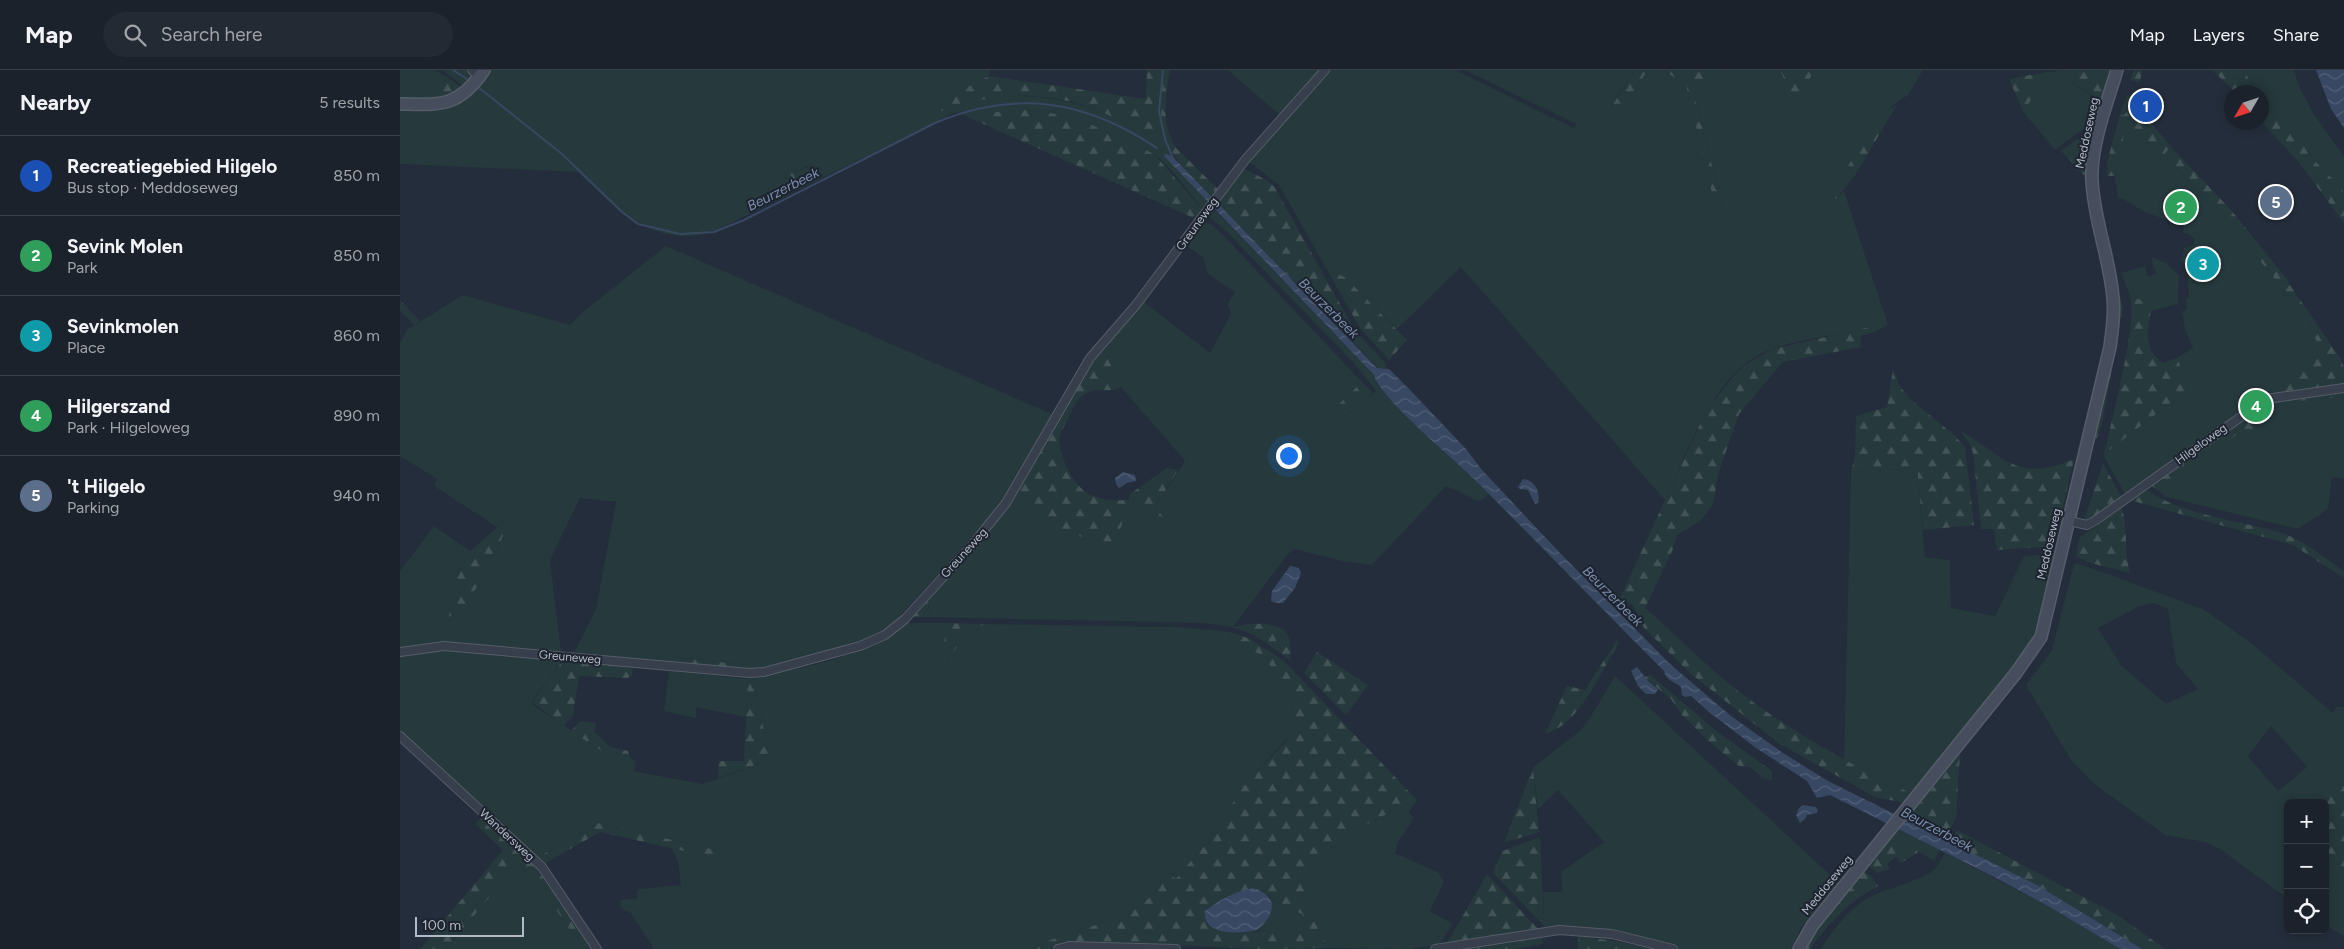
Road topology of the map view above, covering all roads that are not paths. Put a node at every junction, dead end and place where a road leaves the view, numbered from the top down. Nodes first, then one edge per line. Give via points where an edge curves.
1 (1325, 70) edge
2 (2116, 70) edge
3 (476, 77) edge
4 (400, 104) edge
5 (2344, 388) edge
6 (2069, 521) junction
7 (400, 652) edge
8 (400, 736) edge
9 (597, 949) edge
10 (1058, 949) edge
11 (1176, 949) edge
12 (1435, 949) edge
13 (1672, 949) edge
14 (1799, 949) edge

1 - 7 street, Greuneweg via 1244,160 1136,305 1090,358 1016,487 992,521 905,619 885,635 843,652 749,673 444,646
2 - 6 street, Meddoseweg via 2094,153 2092,181 2111,282 2113,328
3 - 4 street via 462,96 449,103
5 - 6 street, Hilgeloweg via 2266,399 2096,520 2087,525
6 - 14 street, Meddoseweg via 2040,637 2016,673 1812,926
8 - 9 street, Wandersweg via 542,867
10 - 11 street via 1069,946
12 - 13 street via 1559,930 1612,934

